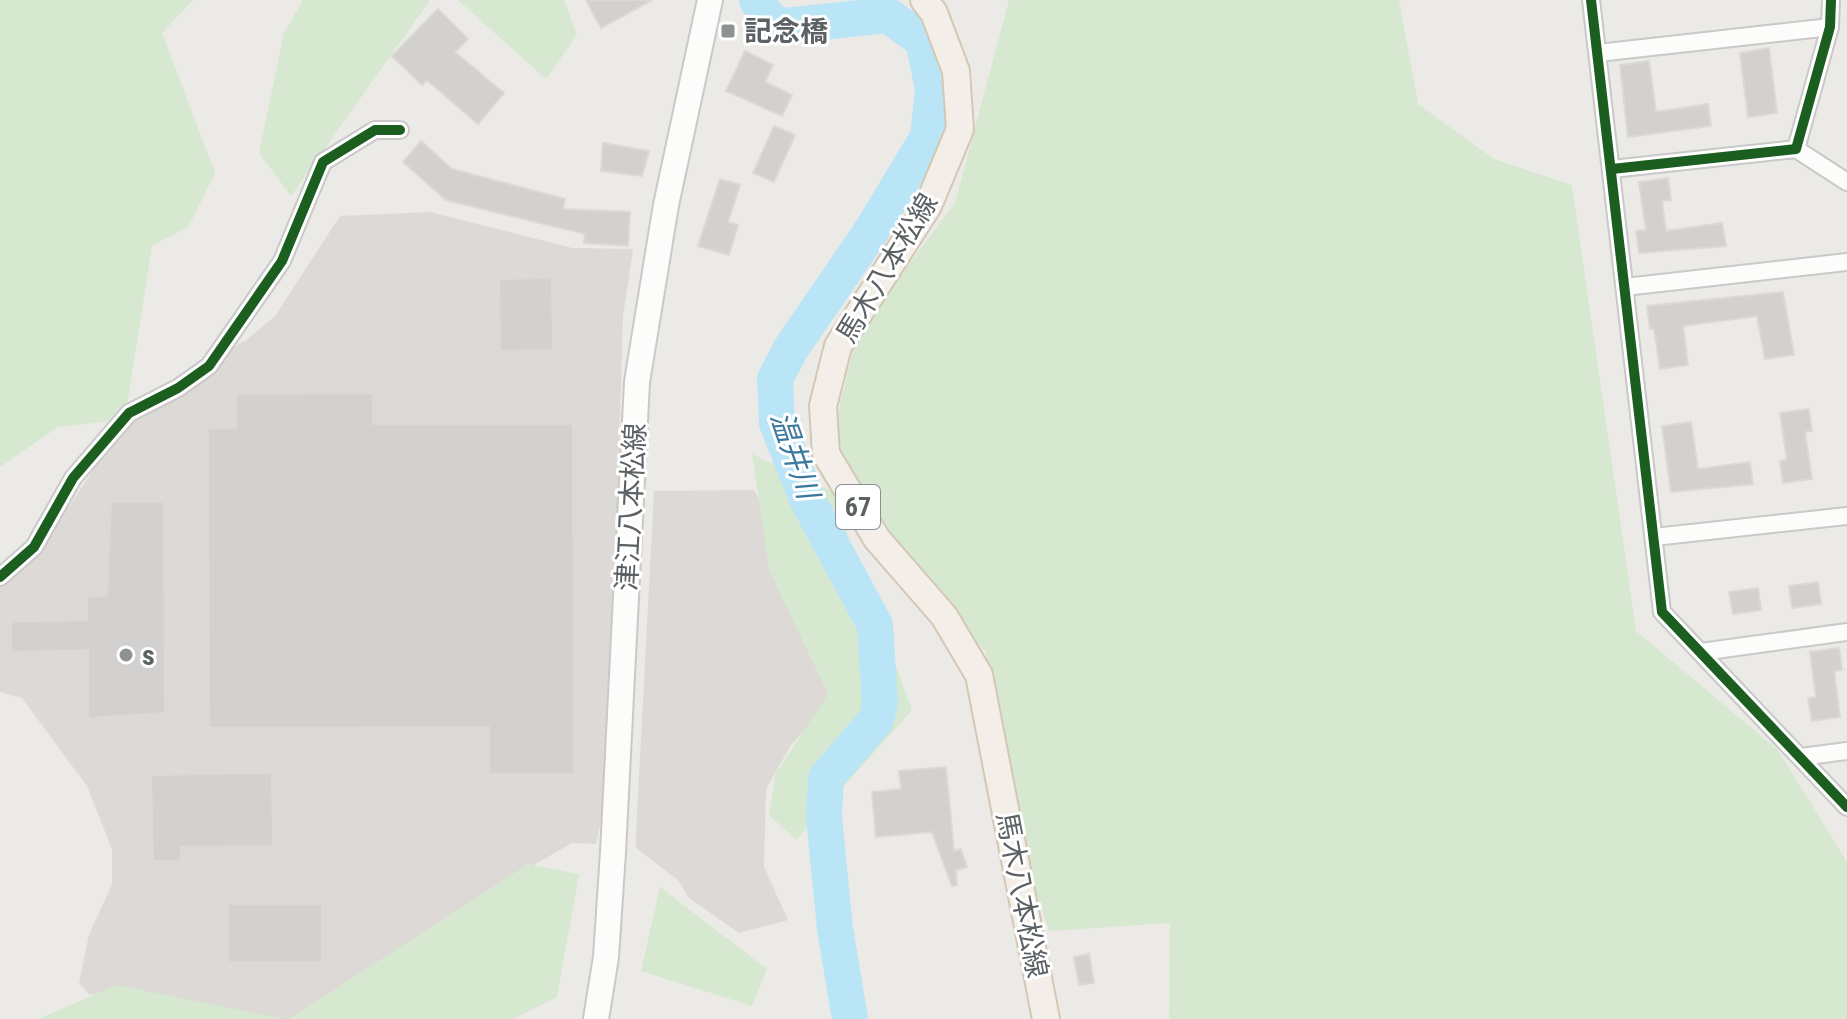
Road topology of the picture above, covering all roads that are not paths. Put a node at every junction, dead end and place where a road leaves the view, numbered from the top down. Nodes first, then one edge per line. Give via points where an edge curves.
1 (710, 0) edge
2 (924, 0) edge
3 (1591, 0) edge
4 (1831, 0) edge
5 (1830, 27) junction
6 (1598, 53) junction
7 (400, 130) dead end
8 (1796, 149) junction
9 (1612, 169) junction
10 (1847, 182) edge
11 (1847, 262) edge
12 (1625, 287) junction
13 (1847, 516) edge
14 (1654, 537) junction
15 (0, 577) edge
16 (1847, 632) edge
17 (1701, 652) junction
18 (1847, 751) edge
19 (1801, 757) junction
20 (1847, 807) edge
21 (596, 1019) edge
22 (1046, 1019) edge

1 - 21 main road, 津江八本松線 via 666,205 637,382 613,852
2 - 22 main road, 馬木八本松線 / 67 via 956,71 960,129 928,206 838,346 823,406 826,454 877,539 944,616 979,675
3 - 6 street
4 - 5 street
5 - 6 street
5 - 8 street
6 - 9 street
7 - 15 street via 375,130 323,162 282,261 209,366 129,413 73,478 34,547
8 - 9 street
8 - 10 street
9 - 12 street
11 - 12 street
12 - 14 street
13 - 14 street
14 - 17 street via 1662,612
16 - 17 street
17 - 19 street
18 - 19 street
19 - 20 street

